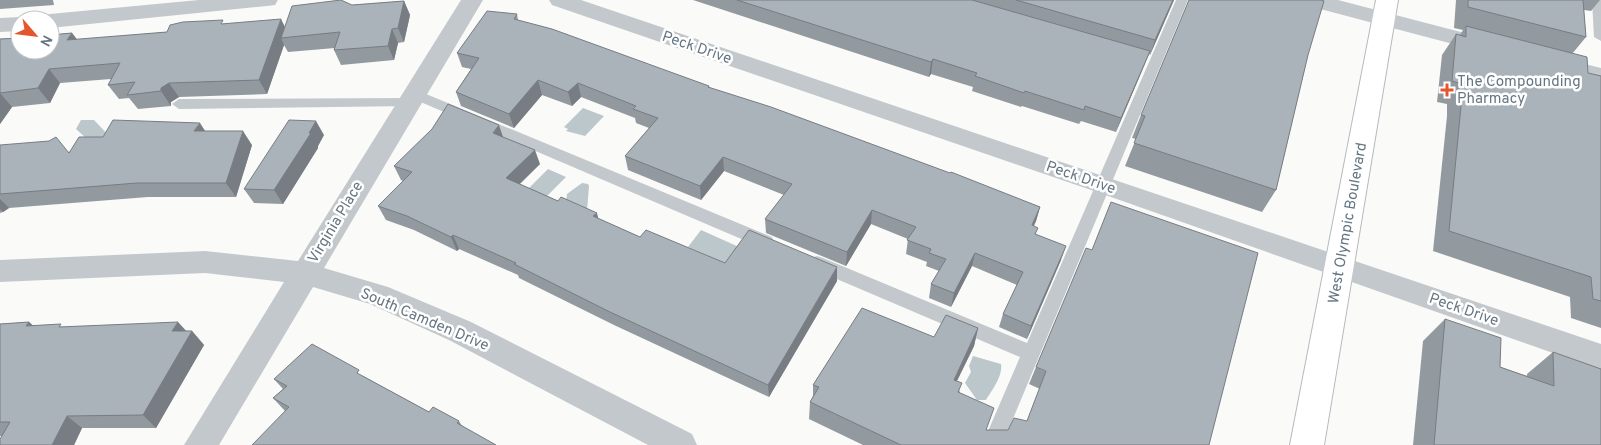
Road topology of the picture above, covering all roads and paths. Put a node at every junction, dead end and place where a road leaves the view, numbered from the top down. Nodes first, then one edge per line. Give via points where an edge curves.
1 (267, 0) edge
2 (472, 0) edge
3 (560, 0) edge
4 (1182, 0) edge
5 (1313, 0) edge
6 (1598, 0) edge
7 (1385, 9) edge
8 (60, 20) edge
9 (1601, 37) edge
10 (1507, 51) edge
11 (1137, 58) edge
12 (1536, 59) edge
13 (1156, 64) junction
14 (1601, 76) edge
15 (411, 99) junction
16 (179, 104) dead end
17 (1103, 184) junction
18 (784, 249) edge
19 (802, 257) edge
20 (1339, 266) junction
21 (0, 271) edge
22 (304, 273) junction
23 (1031, 353) junction
24 (1601, 357) edge
25 (201, 445) edge
26 (680, 445) edge
27 (992, 445) edge
28 (1307, 445) edge

1 - 8 street
2 - 15 street, Virginia Place
3 - 17 street, Peck Drive
4 - 13 lane
5 - 7 street
6 - 9 lane
7 - 10 street
7 - 20 main road, West Olympic Boulevard
11 - 13 lane
12 - 14 street
13 - 17 lane
15 - 16 lane
15 - 18 lane
15 - 22 street, Virginia Place
17 - 20 street, Peck Drive
17 - 23 lane
19 - 23 lane
20 - 24 street, Peck Drive
20 - 28 main road, West Olympic Boulevard
21 - 22 street, South Camden Drive via 205,262
22 - 25 street, Virginia Place
22 - 26 street, South Camden Drive via 378,295 460,331
23 - 27 lane

